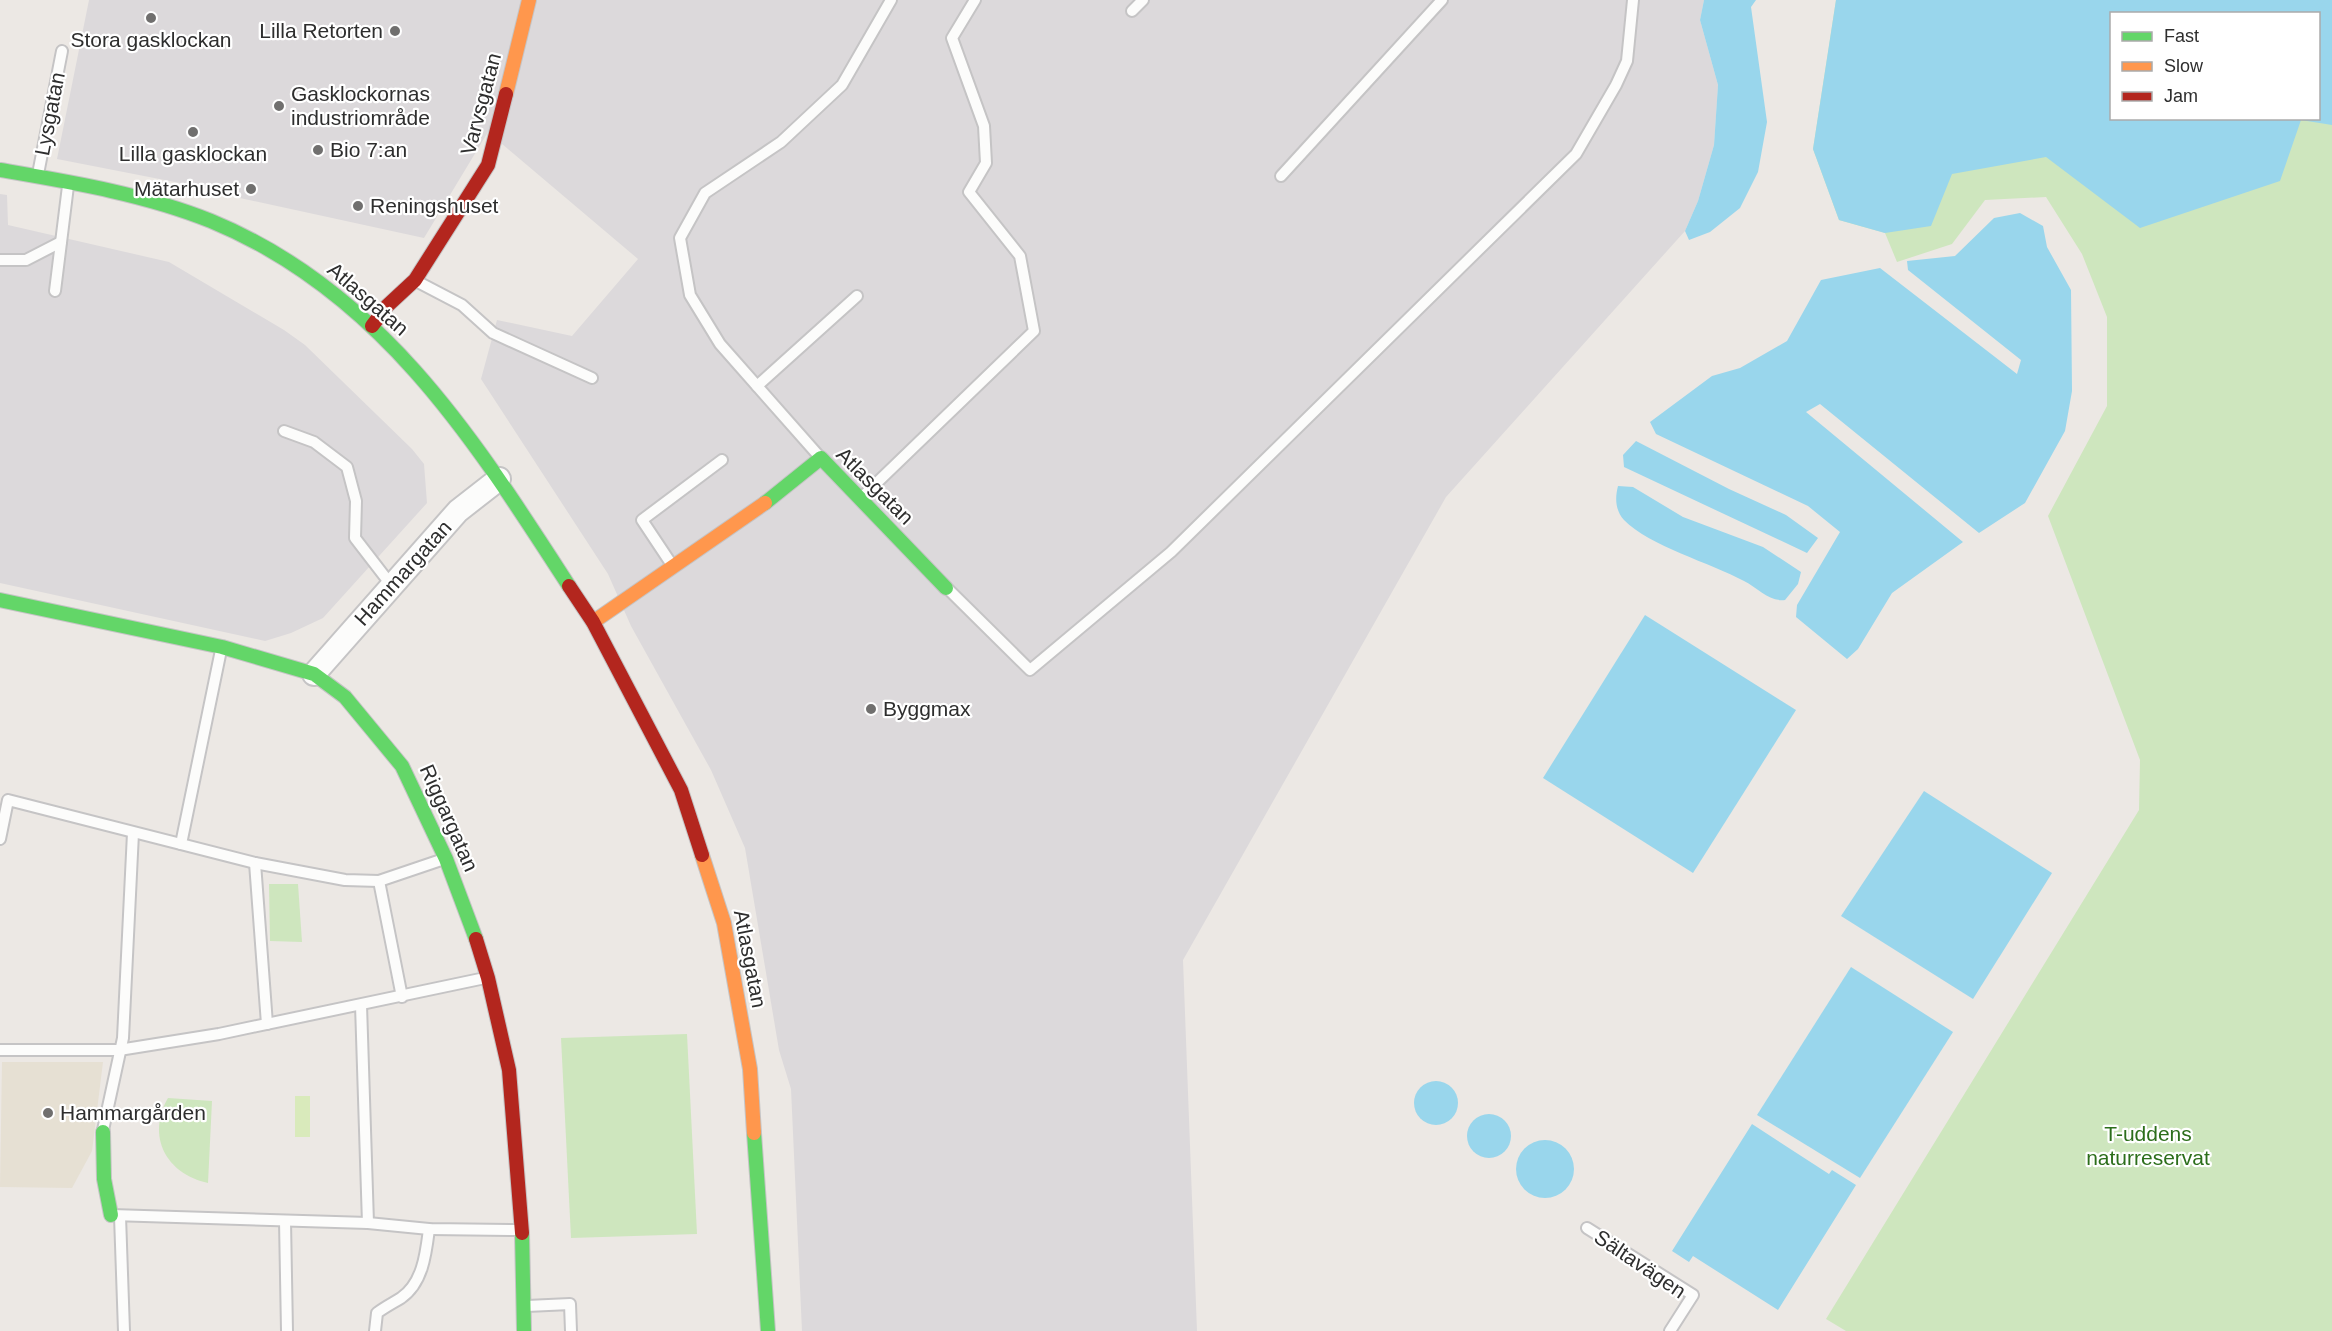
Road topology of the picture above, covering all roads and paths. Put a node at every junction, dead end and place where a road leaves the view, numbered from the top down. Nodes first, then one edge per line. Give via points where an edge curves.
1 (529, 0) edge
2 (891, 0) edge
3 (975, 0) edge
4 (1143, 0) edge
5 (1442, 0) edge
6 (1633, 0) edge
7 (1132, 11) dead end
8 (62, 51) dead end
9 (0, 170) edge
10 (1281, 176) dead end
11 (37, 177) junction
12 (68, 182) junction
13 (61, 242) junction
14 (0, 260) edge
15 (416, 280) junction
16 (55, 291) dead end
17 (857, 296) dead end
18 (372, 326) junction
19 (592, 378) dead end
20 (757, 386) junction
21 (284, 431) dead end
22 (820, 458) junction
23 (722, 459) dead end
24 (499, 479) junction
25 (860, 499) junction
26 (672, 565) junction
27 (392, 586) junction
28 (946, 588) joint
29 (0, 600) edge
30 (593, 622) junction
31 (222, 647) junction
32 (314, 674) junction
33 (133, 833) junction
34 (0, 839) edge
35 (181, 844) junction
36 (446, 859) junction
37 (255, 863) junction
38 (379, 881) junction
39 (488, 978) junction
40 (402, 997) junction
41 (361, 1005) junction
42 (267, 1024) junction
43 (0, 1050) edge
44 (119, 1050) junction
45 (103, 1132) joint
46 (116, 1215) junction
47 (285, 1221) junction
48 (368, 1223) junction
49 (1587, 1228) dead end
50 (429, 1229) junction
51 (522, 1230) junction
52 (523, 1306) junction
53 (124, 1331) edge
54 (287, 1331) edge
55 (375, 1331) edge
56 (524, 1331) edge
57 (571, 1331) edge
58 (768, 1331) edge
59 (1670, 1331) edge

1 - 15 street, Varvsgatan via 488,165
2 - 20 lane via 842,85 781,142 705,193 680,238 690,295 720,344
3 - 25 lane via 952,38 984,126 986,163 969,192 1020,256 1034,331
4 - 7 lane
5 - 10 lane
6 - 28 lane via 1627,62 1576,154 1171,552 1030,670
8 - 11 lane, Lysgatan
9 - 11 street, Atlasgatan
11 - 12 street, Atlasgatan
12 - 13 lane
12 - 18 street, Atlasgatan via 210,221 270,249 325,286
13 - 14 lane via 26,260
13 - 16 lane
15 - 18 street, Varvsgatan
15 - 19 lane via 462,305 493,333
17 - 20 lane
18 - 24 street, Atlasgatan via 429,385
20 - 22 lane
21 - 27 lane via 314,442 347,467 357,501 355,538
22 - 25 street, Atlasgatan
22 - 26 street, Atlasgatan via 773,497
23 - 26 lane via 642,520
24 - 27 street, Hammargatan via 458,512
24 - 30 street, Atlasgatan
25 - 28 street, Atlasgatan
26 - 30 street, Atlasgatan
27 - 32 street, Hammargatan
29 - 31 street, Riggargatan
30 - 58 street, Atlasgatan via 681,790 724,923 750,1069
31 - 32 street, Riggargatan
31 - 35 lane
32 - 36 street, Riggargatan via 345,698 402,766
33 - 34 lane via 8,801
33 - 35 lane
33 - 44 lane via 123,1038
35 - 37 lane
36 - 38 lane
36 - 39 street, Riggargatan
37 - 38 lane via 345,880
37 - 42 lane
38 - 40 lane
39 - 40 lane
39 - 51 street, Riggargatan via 509,1070
40 - 41 lane
41 - 42 lane
41 - 48 lane
42 - 44 lane
43 - 44 lane
44 - 45 lane
45 - 46 street via 104,1179
46 - 47 lane
46 - 53 lane
47 - 48 lane
47 - 54 lane
48 - 50 lane
49 - 59 lane, Sältavägen via 1692,1294
50 - 51 lane
50 - 55 lane via 424,1261 414,1285 377,1313
51 - 52 street, Riggargatan
52 - 56 street, Riggargatan
52 - 57 lane via 570,1304

